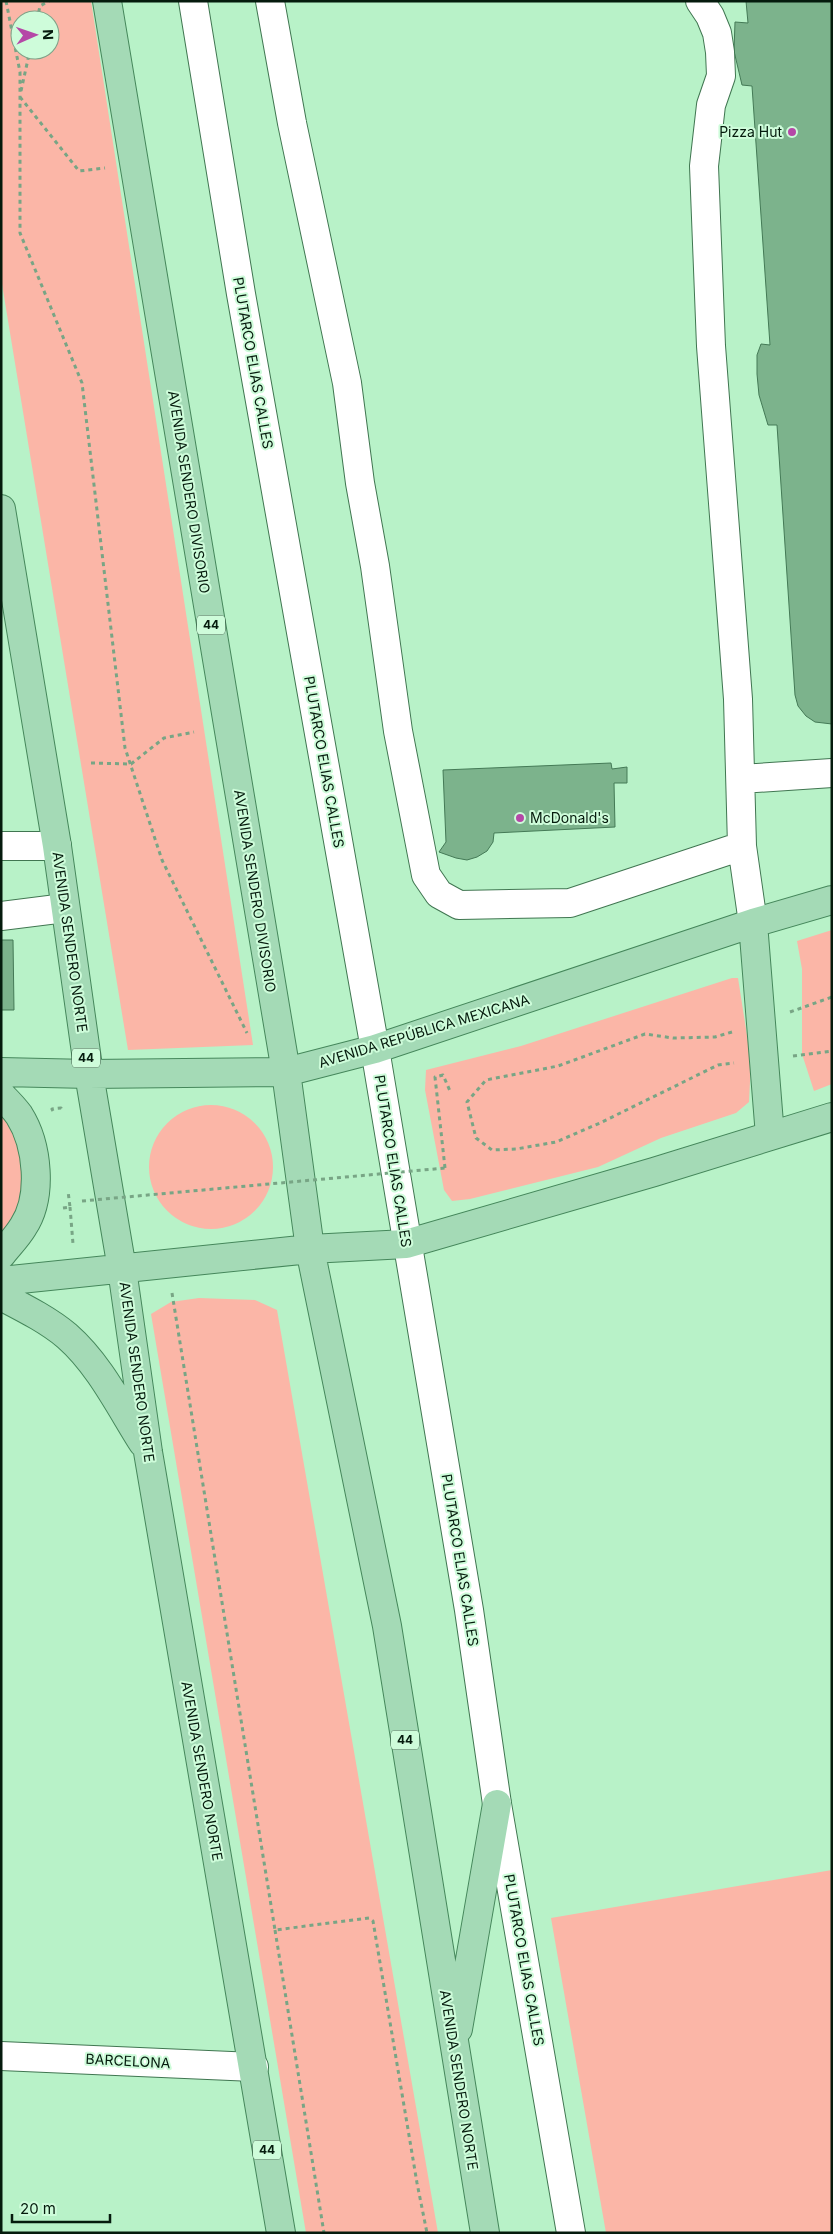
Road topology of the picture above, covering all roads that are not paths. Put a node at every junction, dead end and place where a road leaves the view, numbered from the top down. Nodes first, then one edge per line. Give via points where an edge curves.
1 (107, 1) edge
2 (193, 1) edge
3 (270, 1) edge
4 (700, 1) edge
5 (1, 509) edge
6 (832, 773) edge
7 (741, 779) junction
8 (1, 846) edge
9 (56, 846) junction
10 (742, 846) junction
11 (832, 900) edge
12 (65, 908) junction
13 (1, 916) edge
14 (753, 923) junction
15 (375, 1049) junction
16 (1, 1072) edge
17 (286, 1072) junction
18 (89, 1074) junction
19 (1, 1095) edge
20 (832, 1117) edge
21 (770, 1136) junction
22 (406, 1244) junction
23 (310, 1249) junction
24 (1, 1255) edge
25 (122, 1269) junction
26 (1, 1281) edge
27 (1, 1296) edge
28 (148, 1452) junction
29 (497, 1804) junction
30 (454, 2050) junction
31 (1, 2056) edge
32 (254, 2067) junction
33 (281, 2233) edge
34 (485, 2233) edge
35 (571, 2233) edge

1 - 17 main road, AVENIDA SENDERO DIVISORIO / 44
2 - 15 street, PLUTARCO ELIAS CALLES via 241,294
3 - 10 street via 292,123 347,383 398,730 426,875 439,894 459,905 570,903
4 - 7 street via 717,33 720,52 721,76 711,105 704,166 711,346 738,699
5 - 9 main road, AVENIDA SENDERO NORTE / 44
6 - 7 street
7 - 10 street
8 - 9 street
9 - 12 main road, AVENIDA SENDERO NORTE / 44
10 - 14 street
11 - 14 main road, AVENIDA REPÚBLICA MEXICANA
12 - 13 street
12 - 18 main road, AVENIDA SENDERO NORTE / 44
14 - 15 main road, AVENIDA REPÚBLICA MEXICANA
14 - 21 main road
15 - 17 main road, AVENIDA REPÚBLICA MEXICANA
15 - 22 street, PLUTARCO ELIAS CALLES
16 - 18 main road, AVENIDA REPÚBLICA MEXICANA
17 - 18 main road, AVENIDA REPÚBLICA MEXICANA
17 - 23 main road, AVENIDA SENDERO DIVISORIO / 44
18 - 25 main road, AVENIDA SENDERO NORTE / 44
19 - 24 main road via 19,1116 28,1135 35,1182 32,1207 26,1220
20 - 21 main road
21 - 22 main road
22 - 23 main road
22 - 29 street, PLUTARCO ELIAS CALLES via 469,1610
23 - 25 main road
23 - 30 main road, AVENIDA SENDERO NORTE / 44 via 387,1626
25 - 26 main road
25 - 28 main road, AVENIDA SENDERO NORTE / 44
27 - 28 main road via 50,1323 93,1363
28 - 32 main road, AVENIDA SENDERO NORTE / 44
29 - 30 main road
29 - 35 street, PLUTARCO ELIAS CALLES
30 - 34 main road, AVENIDA SENDERO NORTE / 44
31 - 32 street, BARCELONA
32 - 33 main road, AVENIDA SENDERO NORTE / 44

